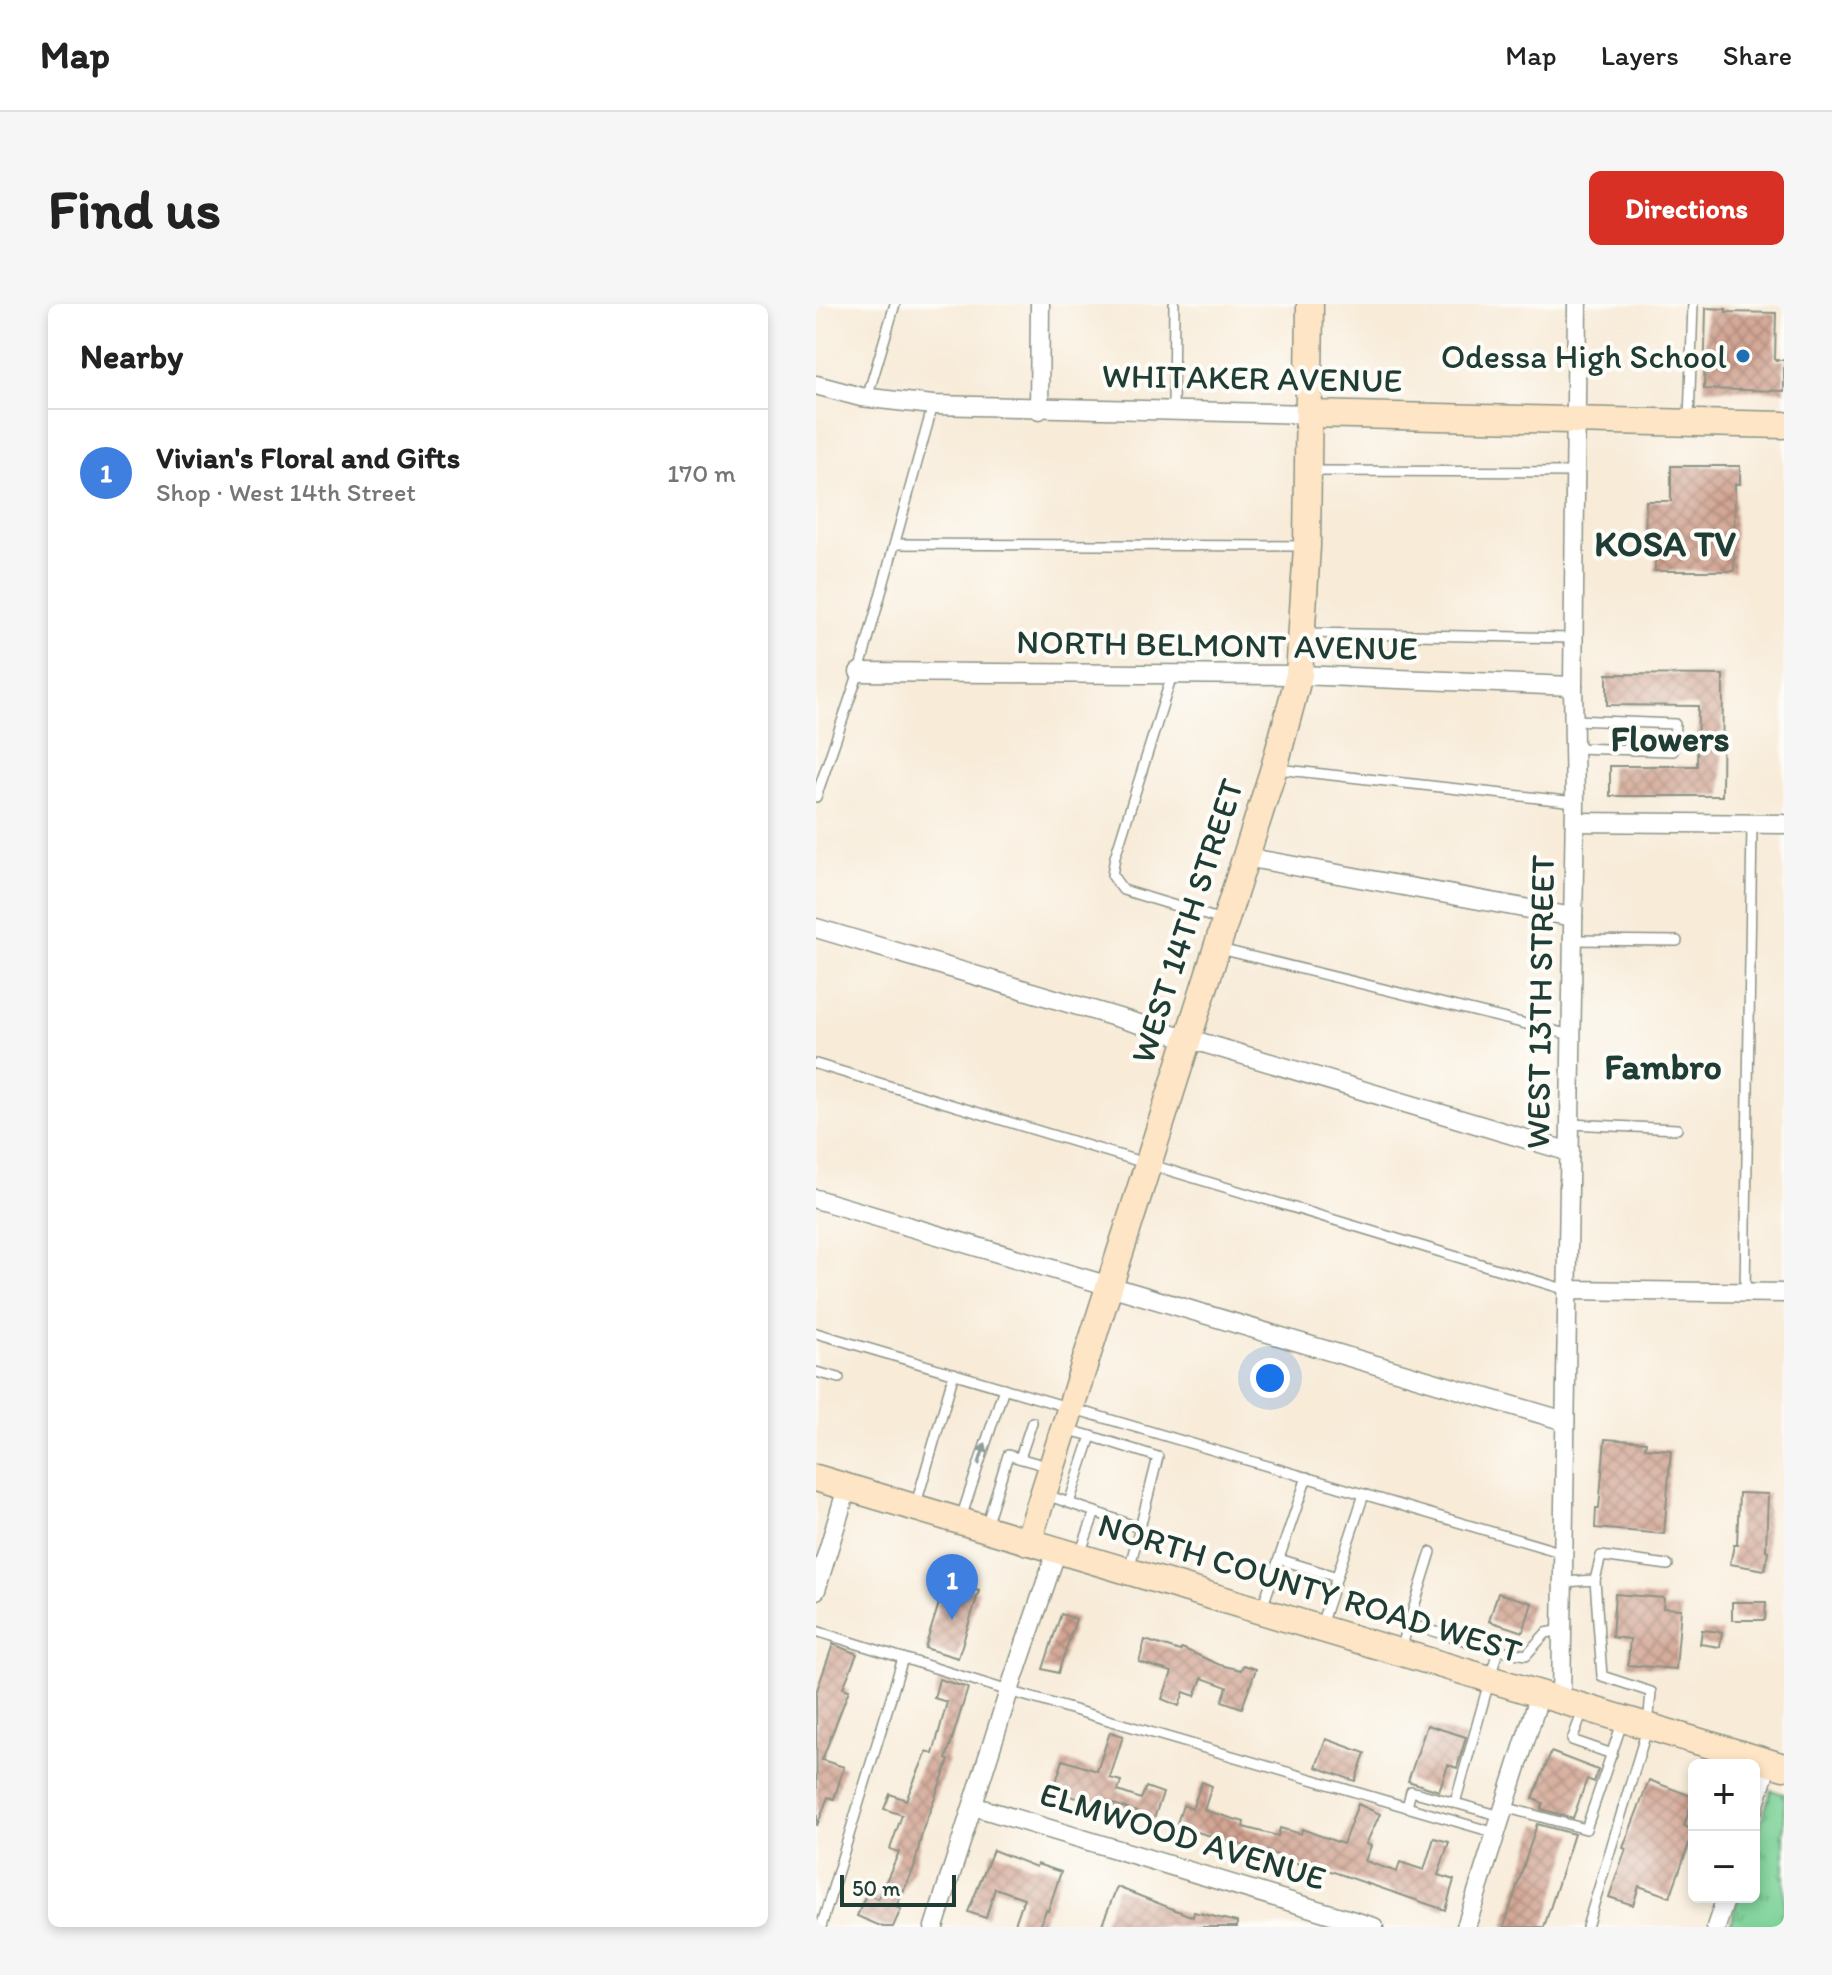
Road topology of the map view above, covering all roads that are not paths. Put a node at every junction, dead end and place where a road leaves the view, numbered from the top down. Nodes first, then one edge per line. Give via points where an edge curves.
1 (895, 304) edge
2 (1040, 304) edge
3 (1174, 304) edge
4 (1310, 304) edge
5 (1577, 304) edge
6 (1693, 304) edge
7 (816, 385) edge
8 (867, 398) junction
9 (933, 405) junction
10 (1039, 410) junction
11 (1173, 412) junction
12 (1309, 414) junction
13 (1575, 420) junction
14 (1689, 423) junction
15 (1784, 425) edge
16 (1308, 471) junction
17 (1575, 472) junction
18 (895, 544) junction
19 (1307, 546) junction
20 (1301, 633) junction
21 (1573, 638) junction
22 (859, 672) junction
23 (1172, 675) junction
24 (1299, 675) junction
25 (1573, 686) junction
26 (1574, 720) junction
27 (1574, 748) junction
28 (1274, 768) junction
29 (816, 797) edge
30 (1575, 802) junction
31 (1575, 822) junction
32 (1752, 824) junction
33 (1784, 824) edge
34 (1245, 857) junction
35 (1573, 917) junction
36 (1225, 921) junction
37 (816, 928) edge
38 (1573, 940) junction
39 (1677, 941) dead end
40 (1217, 948) junction
41 (1571, 1035) junction
42 (1188, 1039) junction
43 (816, 1064) edge
44 (1570, 1124) junction
45 (1677, 1129) dead end
46 (1570, 1152) junction
47 (1148, 1164) junction
48 (816, 1199) edge
49 (1110, 1285) junction
50 (1567, 1290) junction
51 (1745, 1292) junction
52 (1784, 1293) edge
53 (816, 1333) edge
54 (816, 1372) edge
55 (954, 1373) junction
56 (839, 1378) dead end
57 (1004, 1388) junction
58 (1068, 1418) junction
59 (1565, 1421) junction
60 (1032, 1422) dead end
61 (1094, 1437) junction
62 (1020, 1458) junction
63 (1052, 1467) junction
64 (1307, 1477) junction
65 (816, 1478) edge
66 (847, 1488) junction
67 (1044, 1493) junction
68 (1364, 1494) junction
69 (1069, 1503) junction
70 (915, 1508) junction
71 (1095, 1512) junction
72 (973, 1525) junction
73 (1140, 1528) junction
74 (1028, 1542) junction
75 (823, 1544) edge
76 (1431, 1552) dead end
77 (1563, 1553) junction
78 (1068, 1554) junction
79 (1279, 1559) junction
80 (1668, 1565) dead end
81 (1128, 1571) junction
82 (1337, 1577) junction
83 (1595, 1580) junction
84 (1563, 1582) junction
85 (816, 1590) edge
86 (1261, 1611) junction
87 (1409, 1624) junction
88 (1320, 1629) junction
89 (1562, 1630) junction
90 (816, 1631) edge
91 (1446, 1635) junction
92 (1498, 1650) junction
93 (1400, 1652) junction
94 (903, 1658) junction
95 (1439, 1664) junction
96 (1491, 1680) junction
97 (1009, 1691) junction
98 (1562, 1701) junction
99 (1636, 1722) junction
100 (1612, 1754) junction
101 (1776, 1764) edge
102 (1760, 1796) edge
103 (1455, 1803) junction
104 (973, 1806) junction
105 (1407, 1807) junction
106 (1500, 1819) junction
107 (1724, 1903) edge
108 (939, 1925) edge
109 (821, 1927) edge
110 (1374, 1927) edge
111 (1466, 1927) edge
112 (1587, 1927) edge
113 (1716, 1927) edge

1 - 8 lane
2 - 10 street
3 - 11 lane
4 - 12 street, WEST 14TH STREET
5 - 13 street, WEST 13TH STREET
6 - 14 lane
7 - 8 street, WHITAKER AVENUE
8 - 9 street, WHITAKER AVENUE
9 - 10 street, WHITAKER AVENUE
9 - 18 lane
10 - 11 street, WHITAKER AVENUE
11 - 12 street, WHITAKER AVENUE
12 - 13 street, WHITAKER AVENUE
12 - 16 street, WEST 14TH STREET
13 - 14 street, WHITAKER AVENUE
13 - 17 street, WEST 13TH STREET
14 - 15 street, WHITAKER AVENUE
16 - 17 lane
16 - 19 street, WEST 14TH STREET
17 - 21 street, WEST 13TH STREET
18 - 19 lane
18 - 22 lane
19 - 20 street, WEST 14TH STREET
20 - 21 lane
20 - 24 street, WEST 14TH STREET
21 - 25 street, WEST 13TH STREET
22 - 23 street, NORTH BELMONT AVENUE
22 - 29 lane
23 - 24 street, NORTH BELMONT AVENUE
23 - 36 lane via 1112,875 1123,890
24 - 25 street, NORTH BELMONT AVENUE
24 - 28 street, WEST 14TH STREET
25 - 26 street, WEST 13TH STREET
26 - 27 street, WEST 13TH STREET
26 - 27 lane via 1675,724 1673,751
27 - 30 street, WEST 13TH STREET
28 - 30 lane
28 - 34 street, WEST 14TH STREET
30 - 31 street, WEST 13TH STREET
31 - 32 street
31 - 35 street, WEST 13TH STREET
32 - 33 street
32 - 51 lane
34 - 35 street
34 - 36 street, WEST 14TH STREET
35 - 38 street, WEST 13TH STREET
36 - 40 street, WEST 14TH STREET
37 - 42 street
38 - 39 lane
38 - 41 street, WEST 13TH STREET
40 - 41 lane
40 - 42 street, WEST 14TH STREET
41 - 44 street, WEST 13TH STREET
42 - 46 street
42 - 47 street, WEST 14TH STREET
43 - 47 lane
44 - 45 lane
44 - 46 street, WEST 13TH STREET
46 - 50 street, WEST 13TH STREET
47 - 49 street, WEST 14TH STREET
47 - 50 lane
48 - 49 street
49 - 58 street, WEST 14TH STREET
49 - 59 street
50 - 51 street
50 - 59 street, WEST 13TH STREET
51 - 52 street
53 - 55 lane
54 - 56 lane
55 - 57 lane
55 - 70 lane
57 - 58 lane
72 -> 57 lane
58 - 61 lane
58 - 63 street, WEST 14TH STREET
58 - 64 lane
59 - 77 street, WEST 13TH STREET
60 - 62 lane
61 - 69 lane
61 - 73 lane via 1158,1457
62 - 63 lane
62 - 72 lane via 1008,1455
63 - 67 street, WEST 14TH STREET
64 - 68 lane
64 - 79 lane
65 - 66 street, NORTH COUNTY ROAD WEST
66 - 70 street, NORTH COUNTY ROAD WEST
66 - 75 street
67 - 69 lane
67 - 74 street, WEST 14TH STREET
68 - 77 lane
68 - 82 lane
69 - 71 lane
70 - 72 street, NORTH COUNTY ROAD WEST
71 - 73 lane
71 - 78 lane
72 - 74 street, NORTH COUNTY ROAD WEST
73 - 81 lane
74 - 78 street, NORTH COUNTY ROAD WEST
75 - 85 street
76 - 87 lane
77 - 84 street, WEST 13TH STREET
78 - 81 street, NORTH COUNTY ROAD WEST
78 - 97 street
79 - 82 lane
79 - 86 lane
80 - 83 lane via 1601,1556
81 - 86 street, NORTH COUNTY ROAD WEST
82 - 88 lane
83 - 84 lane
83 - 99 lane via 1602,1676 1651,1692
84 - 89 street, WEST 13TH STREET
86 - 88 street, NORTH COUNTY ROAD WEST
87 - 91 lane
87 - 93 lane
88 - 93 street, NORTH COUNTY ROAD WEST
89 - 92 lane via 1546,1633 1526,1655
89 - 98 street, WEST 13TH STREET
90 - 94 lane
91 - 92 lane
91 - 95 lane
92 - 96 lane
93 - 95 street, NORTH COUNTY ROAD WEST
94 - 97 lane
94 - 109 lane
95 - 96 street, NORTH COUNTY ROAD WEST
96 - 98 street, NORTH COUNTY ROAD WEST
96 - 103 lane
97 - 104 street
97 - 105 lane
98 - 99 street, NORTH COUNTY ROAD WEST
98 - 100 lane via 1572,1740
98 - 106 street, WEST 13TH STREET
99 - 100 lane
99 - 101 street, NORTH COUNTY ROAD WEST
99 - 112 lane
100 - 106 lane via 1586,1829
101 - 102 street
103 - 105 lane via 1411,1791
103 - 106 lane
104 - 108 street
104 - 110 street, ELMWOOD AVENUE
105 - 106 lane
106 - 111 street, WEST 13TH STREET
107 - 113 street

